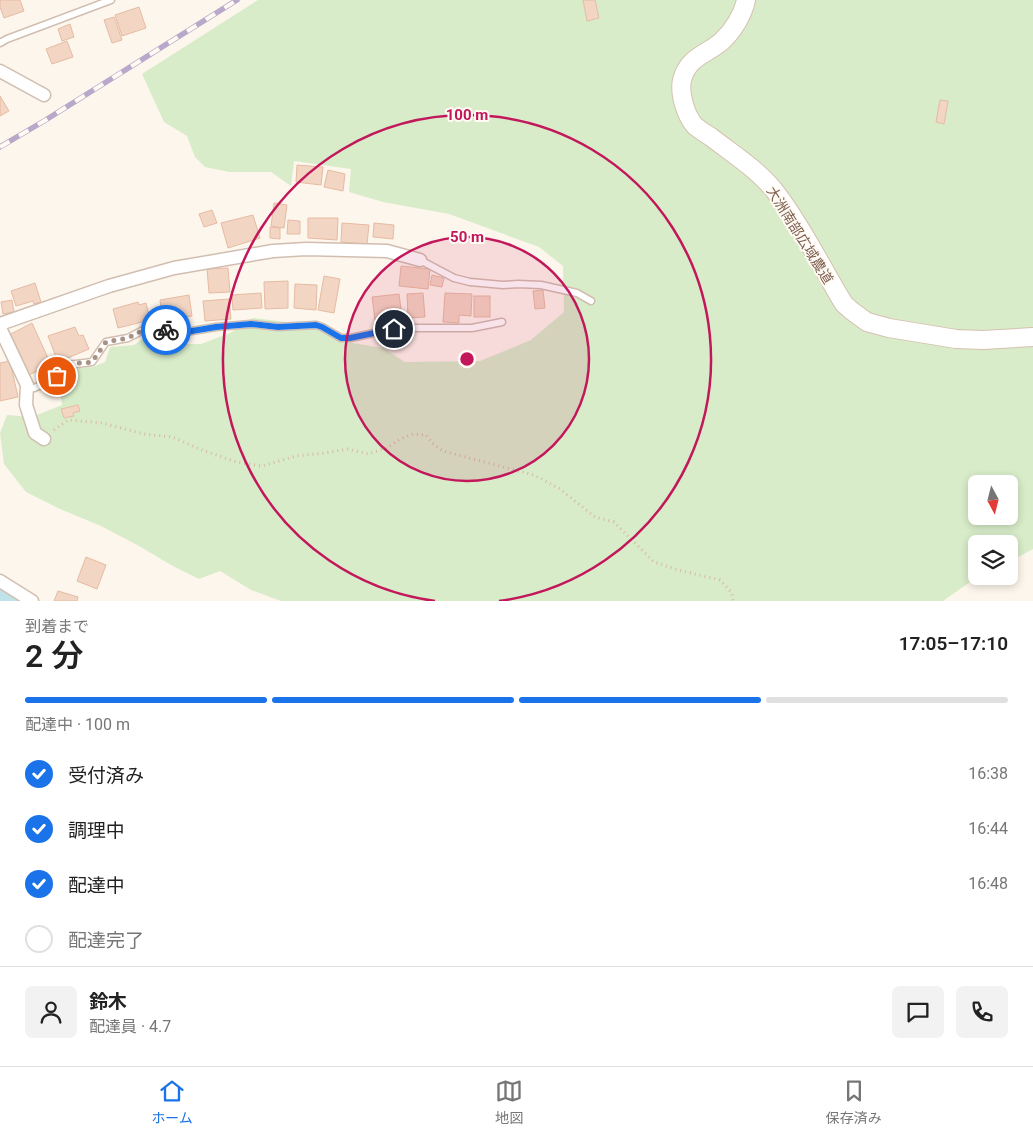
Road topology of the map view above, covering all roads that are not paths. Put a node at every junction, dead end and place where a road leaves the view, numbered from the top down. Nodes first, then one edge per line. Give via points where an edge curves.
1 (111, 0) edge
2 (746, 0) edge
3 (0, 43) edge
4 (0, 70) edge
5 (44, 96) dead end
6 (420, 260) joint
7 (591, 301) dead end
8 (502, 322) dead end
9 (0, 324) edge
10 (0, 328) edge
11 (1033, 337) edge
12 (27, 389) junction
13 (44, 439) road end
14 (0, 581) edge
15 (32, 601) edge

1 - 3 lane
2 - 11 street, 大洲南部広域農道 via 735,26 721,42 691,62 685,71 681,82 684,108 696,126 757,173 777,194 844,304 867,322 889,328 983,340
4 - 5 street
6 - 7 lane via 454,278 470,282 541,286 577,293
6 - 9 street via 386,251 273,250 174,268 109,286
8 - 12 lane via 472,328 394,329 350,338 341,338 316,325 278,327 251,324 180,333 149,327 128,338 106,342 92,362 68,364 53,380
10 - 12 street
12 - 13 street via 26,405 35,433
14 - 15 street

